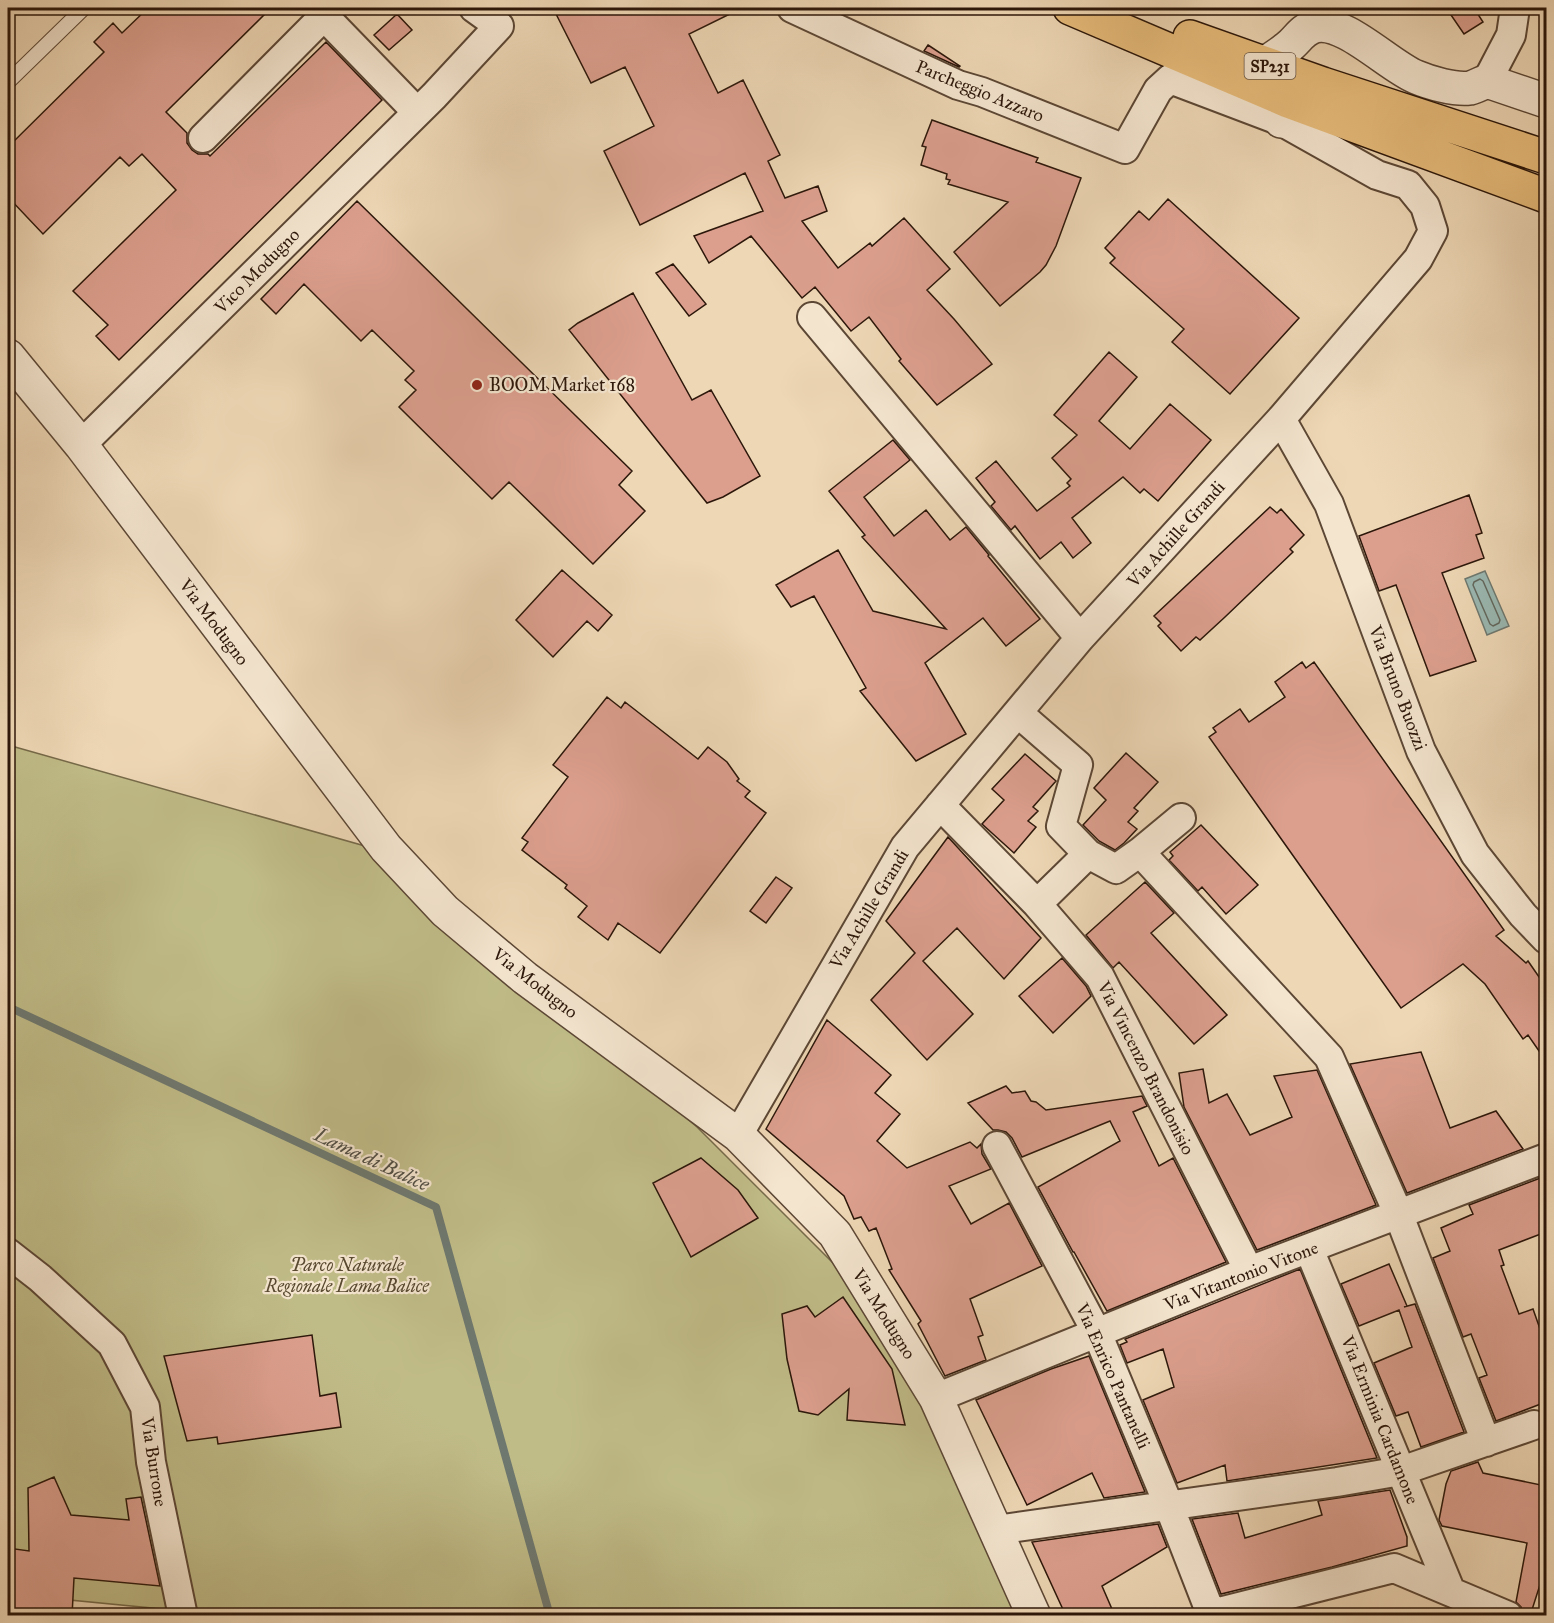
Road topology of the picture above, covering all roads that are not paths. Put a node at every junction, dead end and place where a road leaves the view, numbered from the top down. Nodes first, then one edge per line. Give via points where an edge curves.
1 (84, 8) edge
2 (474, 8) edge
3 (792, 8) edge
4 (1070, 8) edge
5 (1100, 8) edge
6 (1515, 8) edge
7 (1264, 64) junction
8 (1487, 81) junction
9 (8, 82) edge
10 (1546, 100) edge
11 (425, 104) junction
12 (1150, 106) joint
13 (1331, 116) junction
14 (1281, 121) junction
15 (1441, 123) junction
16 (203, 138) dead end
17 (1546, 147) edge
18 (1546, 157) edge
19 (1546, 198) edge
20 (812, 317) dead end
21 (8, 356) edge
22 (1281, 419) junction
23 (81, 445) junction
24 (1080, 638) junction
25 (1018, 713) junction
26 (940, 805) junction
27 (1181, 818) dead end
28 (1140, 852) junction
29 (1088, 854) junction
30 (1037, 904) junction
31 (1546, 939) edge
32 (738, 1135) junction
33 (997, 1146) dead end
34 (1546, 1158) edge
35 (1398, 1214) junction
36 (1309, 1249) junction
37 (8, 1253) edge
38 (1250, 1271) junction
39 (1097, 1333) junction
40 (936, 1398) junction
41 (1534, 1425) dead end
42 (1486, 1442) junction
43 (1401, 1471) junction
44 (1169, 1506) junction
45 (996, 1530) junction
46 (1451, 1592) junction
47 (1211, 1615) edge
48 (183, 1616) edge
49 (1034, 1616) edge
50 (1508, 1616) edge

1 - 9 lane
2 - 11 street via 498,26
3 - 12 street, Parcheggio Azzaro via 958,85 1125,149
4 - 13 main road, SP231
5 - 7 main road, SP231
6 - 8 street via 1511,35
7 - 8 street via 1289,47 1302,32 1317,26 1353,36 1415,77 1449,87 1471,88
7 - 15 main road, SP231
8 - 10 street
11 - 16 street via 324,16
11 - 23 street, Vico Modugno
12 - 14 street, Via Achille Grandi via 1158,90 1170,79
13 - 14 street
13 - 19 main road, SP231
14 - 22 street, Via Achille Grandi via 1377,175 1408,185 1425,206 1433,231 1418,259
15 - 17 main road
15 - 18 main road, SP231
20 - 24 street
21 - 23 street, Via Modugno
22 - 24 street, Via Achille Grandi
22 - 31 street, Via Bruno Buozzi via 1329,504 1421,751 1475,854
23 - 32 street, Via Modugno via 386,848 445,911 525,978
24 - 25 street, Via Achille Grandi
25 - 26 street, Via Achille Grandi
25 - 29 street via 1078,765 1061,826
26 - 30 street, Via Vincenzo Brandonisio
26 - 32 street, Via Achille Grandi via 905,847
27 - 28 street
28 - 29 street via 1116,869
28 - 35 street via 1329,1057
29 - 30 street
30 - 38 street, Via Vincenzo Brandonisio via 1100,977
32 - 40 street, Via Modugno via 834,1234
33 - 39 street, Via Enrico Pantanelli
34 - 35 street, Via Vitantonio Vitone
35 - 36 street, Via Vitantonio Vitone
35 - 42 street
36 - 38 street, Via Vitantonio Vitone
36 - 43 street, Via Erminia Cardamone
37 - 48 street, Via Burrone via 111,1344 145,1407
38 - 39 street, Via Vitantonio Vitone
39 - 40 street, Via Vitantonio Vitone
39 - 44 street, Via Enrico Pantanelli
40 - 45 street, Via Modugno
41 - 42 street
42 - 43 street
43 - 44 street
43 - 46 street, Via Erminia Cardamone
44 - 45 street
44 - 47 street, Via Enrico Pantanelli
45 - 49 street, Via Modugno
46 - 47 street via 1394,1568
46 - 50 street

